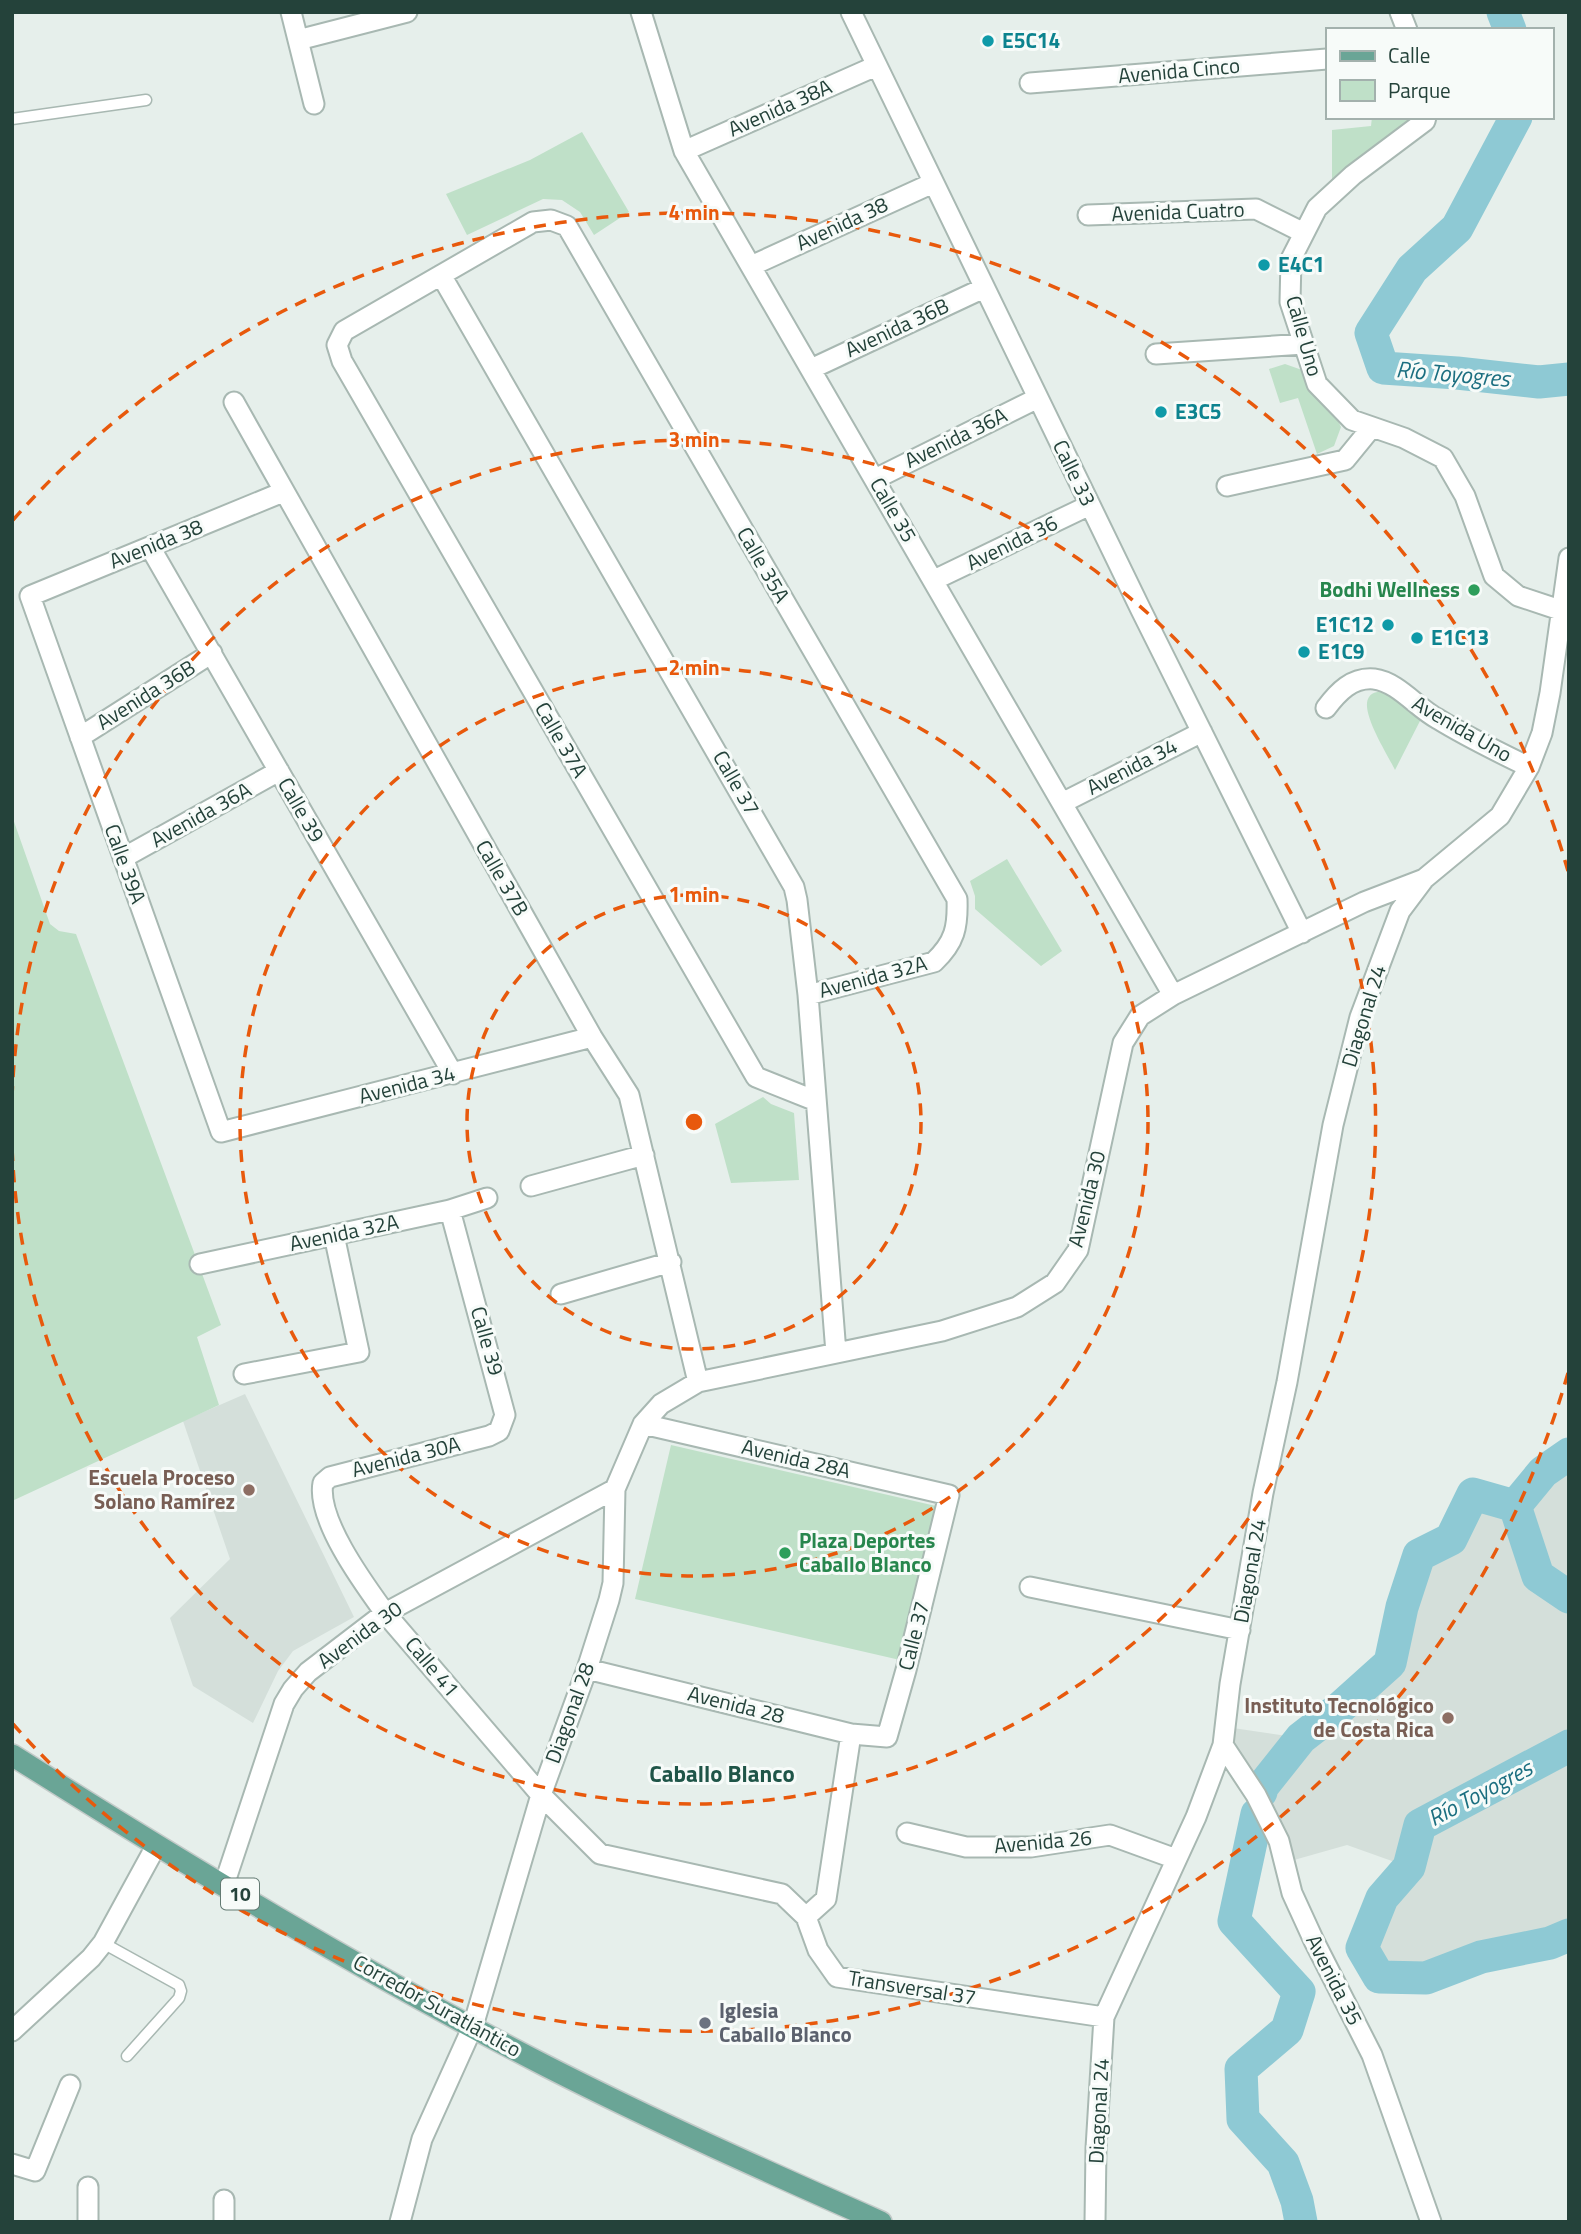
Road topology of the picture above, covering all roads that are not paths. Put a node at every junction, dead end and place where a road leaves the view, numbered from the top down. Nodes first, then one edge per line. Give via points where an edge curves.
1 (291, 12) edge
2 (407, 12) edge
3 (641, 12) edge
4 (851, 12) edge
5 (298, 40) junction
6 (1326, 59) edge
7 (876, 66) junction
8 (1030, 83) dead end
9 (146, 100) dead end
10 (314, 104) dead end
11 (12, 119) edge
12 (1426, 119) edge
13 (684, 151) junction
14 (933, 183) junction
15 (1088, 215) dead end
16 (1304, 233) junction
17 (751, 266) junction
18 (441, 275) junction
19 (984, 288) junction
20 (1304, 344) junction
21 (1156, 354) dead end
22 (811, 369) junction
23 (1038, 398) junction
24 (234, 402) dead end
25 (1372, 427) junction
26 (875, 479) junction
27 (1227, 486) dead end
28 (283, 492) junction
29 (1090, 506) junction
30 (150, 547) junction
31 (1569, 558) edge
32 (934, 580) junction
33 (30, 596) joint
34 (1563, 611) junction
35 (212, 653) junction
36 (1326, 708) dead end
37 (1202, 732) junction
38 (80, 737) junction
39 (1529, 768) junction
40 (279, 771) junction
41 (1062, 803) junction
42 (123, 858) junction
43 (1424, 879) junction
44 (958, 922) joint
45 (1302, 933) junction
46 (808, 995) junction
47 (1173, 995) junction
48 (592, 1037) junction
49 (453, 1074) junction
50 (817, 1101) junction
51 (221, 1132) joint
52 (644, 1155) junction
53 (531, 1186) dead end
54 (487, 1198) dead end
55 (450, 1210) junction
56 (334, 1235) junction
57 (671, 1262) junction
58 (200, 1264) dead end
59 (561, 1294) dead end
60 (836, 1353) junction
61 (244, 1374) dead end
62 (698, 1382) junction
63 (661, 1404) joint
64 (643, 1424) junction
65 (499, 1431) joint
66 (615, 1489) junction
67 (321, 1492) joint
68 (949, 1495) joint
69 (1030, 1587) dead end
70 (385, 1613) junction
71 (1240, 1630) junction
72 (587, 1669) junction
73 (851, 1734) junction
74 (887, 1737) joint
75 (1223, 1745) junction
76 (12, 1755) edge
77 (541, 1795) junction
78 (906, 1833) dead end
79 (156, 1846) junction
80 (1176, 1859) junction
81 (223, 1885) junction
82 (806, 1917) junction
83 (103, 1943) junction
84 (1104, 2017) junction
85 (473, 2026) junction
86 (12, 2031) edge
87 (127, 2056) dead end
88 (70, 2085) dead end
89 (12, 2164) edge
90 (88, 2188) dead end
91 (224, 2200) dead end
92 (88, 2222) edge
93 (224, 2222) edge
94 (400, 2222) edge
95 (881, 2222) edge
96 (1095, 2222) edge
97 (1432, 2222) edge

1 - 5 street
2 - 5 street
3 - 13 street, Calle 35
4 - 7 street, Calle 33
5 - 10 street
6 - 8 street, Avenida Cinco
7 - 13 street, Avenida 38A
7 - 14 street, Calle 33
9 - 11 lane
12 - 16 street, Calle Uno via 1317,208
13 - 17 street, Calle 35
14 - 17 street, Avenida 38
14 - 19 street, Calle 33
15 - 16 street, Avenida Cuatro via 1256,209
16 - 20 street, Calle Uno via 1291,259 1290,302
17 - 22 street, Calle 35
18 - 44 street, Calle 35A via 533,222 551,220 567,226 957,899
18 - 46 street, Calle 37 via 788,873 797,900
18 - 50 street, Calle 37A via 344,331 337,345 342,361 756,1077
19 - 22 street, Avenida 36B
19 - 23 street, Calle 33
20 - 21 street
20 - 25 street, Calle Uno via 1317,384 1352,421
22 - 26 street, Calle 35
23 - 26 street, Avenida 36A
23 - 29 street, Calle 33
24 - 28 street, Calle 37B
25 - 27 street via 1345,460
25 - 34 street, Calle Uno via 1443,458 1465,496 1494,576 1518,596
26 - 32 street, Calle 35
28 - 30 street, Avenida 38
28 - 48 street, Calle 37B
29 - 32 street, Avenida 36
29 - 37 street, Calle 33
30 - 33 street, Avenida 38
30 - 35 street, Calle 39
31 - 34 street
32 - 41 street, Calle 35
33 - 38 street, Calle 39A
34 - 39 street via 1548,706
35 - 38 street, Avenida 36B
35 - 40 street, Calle 39
36 - 39 street, Avenida Uno via 1339,691 1358,680 1375,679 1390,684 1435,718
37 - 41 street, Avenida 34
37 - 45 street, Calle 33
38 - 42 street, Calle 39A
39 - 43 street via 1500,816
40 - 42 street, Avenida 36A
40 - 49 street, Calle 39
41 - 47 street, Calle 35
42 - 51 street, Calle 39A
43 - 45 street, Avenida 30
43 - 71 street, Diagonal 24 via 1400,911 1360,1017 1333,1125
44 - 46 street, Avenida 32A via 948,948 934,962
45 - 47 street, Avenida 30
46 - 50 street, Calle 37
47 - 60 street, Avenida 30 via 1140,1016 1122,1043 1078,1251 1055,1283 1017,1307 942,1331
48 - 49 street, Avenida 34
48 - 52 street, Calle 37B via 629,1095
49 - 51 street, Avenida 34
50 - 60 street, Calle 37
52 - 53 street
52 - 57 street, Calle 37B
54 - 55 street, Avenida 32A
55 - 56 street, Avenida 32A
55 - 65 street, Calle 39 via 504,1404
56 - 58 street, Avenida 32A
56 - 61 street via 359,1352
57 - 59 street
57 - 62 street, Calle 37B
60 - 62 street, Avenida 30
62 - 63 street, Avenida 30
63 - 64 street, Diagonal 28
64 - 66 street, Diagonal 28
64 - 68 street, Avenida 28A
65 - 67 street, Avenida 30A via 330,1477
66 - 70 street, Avenida 30
66 - 72 street, Diagonal 28 via 613,1583
67 - 70 street, Calle 41 via 341,1547
68 - 74 street, Calle 37
69 - 71 street
70 - 77 street, Calle 41
70 - 81 street, Avenida 30 via 308,1672 284,1704
71 - 75 street, Diagonal 24
72 - 73 street, Avenida 28
72 - 77 street, Diagonal 28
73 - 74 street, Avenida 28
73 - 82 street via 826,1899
75 - 80 street, Diagonal 24
75 - 97 street, Avenida 35 via 1279,1841 1292,1893 1372,2055
76 - 79 main road, Corredor Suratlántico / 10
77 - 82 street, Transversal 37 via 600,1854 782,1894
77 - 85 street, Diagonal 28
78 - 80 street, Avenida 26 via 966,1847 1031,1847 1110,1836
79 - 81 main road, Corredor Suratlántico / 10
79 - 83 street
80 - 84 street, Diagonal 24
81 - 85 main road, Corredor Suratlántico / 10
82 - 84 street, Transversal 37 via 818,1950 837,1977
83 - 86 street
83 - 87 lane via 179,1985 181,1991
84 - 96 street, Diagonal 24
85 - 94 street, Diagonal 28 via 422,2139
85 - 95 main road, Corredor Suratlántico / 10 via 706,2145
88 - 89 street via 35,2171
90 - 92 street
91 - 93 street

